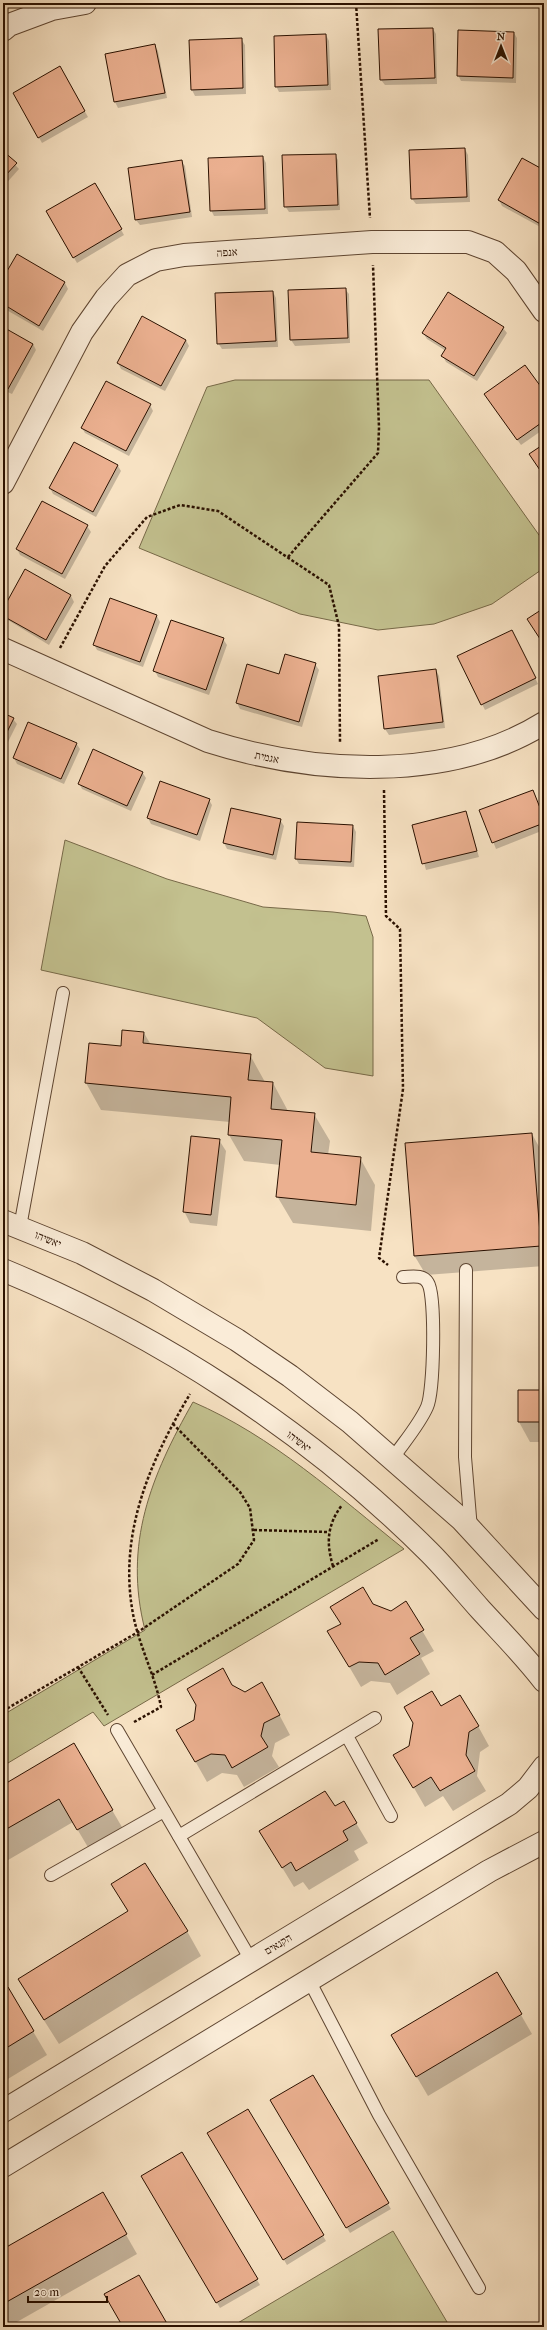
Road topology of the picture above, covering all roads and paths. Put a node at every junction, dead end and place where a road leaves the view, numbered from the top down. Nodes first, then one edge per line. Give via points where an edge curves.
1 (85, 3) edge
2 (356, 3) edge
3 (3, 30) edge
4 (372, 242) junction
5 (544, 311) edge
6 (3, 483) edge
7 (288, 557) junction
8 (3, 649) edge
9 (48, 668) junction
10 (544, 723) edge
11 (340, 766) junction
12 (384, 766) junction
13 (63, 992) dead end
14 (12, 1224) edge
15 (3, 1270) edge
16 (466, 1270) dead end
17 (402, 1277) joint
18 (202, 1373) junction
19 (172, 1423) junction
20 (393, 1458) junction
21 (356, 1487) junction
22 (401, 1526) junction
23 (254, 1530) junction
24 (472, 1531) junction
25 (328, 1532) junction
26 (333, 1566) junction
27 (544, 1609) edge
28 (138, 1632) junction
29 (78, 1667) junction
30 (152, 1675) junction
31 (544, 1681) edge
32 (3, 1711) edge
33 (375, 1718) dead end
34 (117, 1730) junction
35 (347, 1736) junction
36 (544, 1767) edge
37 (164, 1811) junction
38 (391, 1816) dead end
39 (179, 1836) junction
40 (544, 1842) edge
41 (51, 1875) dead end
42 (251, 1960) junction
43 (309, 1980) junction
44 (3, 2111) edge
45 (3, 2166) edge
46 (479, 2288) dead end

1 - 3 street via 52,9
2 - 4 path
4 - 5 street, אנפה via 468,242 495,252 516,270
4 - 6 street, אנפה via 184,255 156,260 127,275 106,298 82,332
4 - 7 path via 378,453
7 - 9 path via 218,511 180,505 147,517 105,566
7 - 11 path via 329,585 339,626
8 - 9 street, אגמית
9 - 11 street, אגמית via 208,741 278,760
10 - 12 street, אגמית via 501,744 460,757
11 - 12 street, אגמית
12 - 17 path via 386,916 400,929 403,1089 379,1258
13 - 14 lane
14 - 20 street, יאשיהו via 82,1252 154,1290 237,1340 296,1380
15 - 18 street, יאשיהו via 62,1294 131,1330
16 - 24 lane via 465,1457
17 - 20 lane via 420,1277 428,1282 433,1298 432,1386 427,1406
18 - 19 path
18 - 21 street, יאשיהו via 263,1413
19 - 23 path via 240,1492 250,1508
19 - 28 path via 150,1472 134,1517 130,1565 133,1614
20 - 24 street, יאשיהו
21 - 22 street, יאשיהו
21 - 25 path via 336,1513
22 - 26 path
22 - 31 street, יאשיהו via 524,1655
23 - 25 path
23 - 28 path via 254,1540 238,1564
24 - 27 street, יאשיהו
25 - 26 path via 328,1548
26 - 30 path
28 - 29 path
28 - 30 path
29 - 32 path
29 - 34 path
30 - 34 path via 161,1707
33 - 35 lane
34 - 37 lane
35 - 38 lane
35 - 39 lane
36 - 42 street, הקנאים via 528,1788 509,1804
37 - 39 lane
37 - 41 lane
39 - 42 lane
40 - 43 street via 490,1871
42 - 44 street, הקנאים
43 - 45 street
43 - 46 lane via 379,2115

